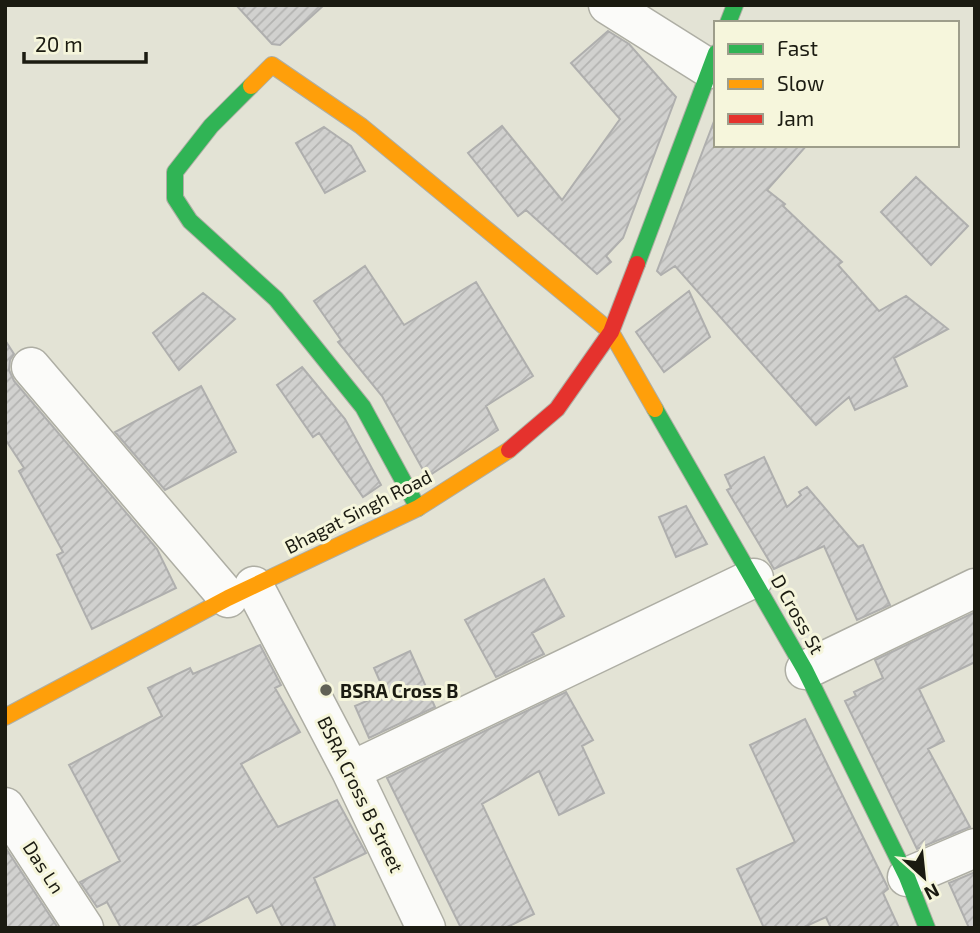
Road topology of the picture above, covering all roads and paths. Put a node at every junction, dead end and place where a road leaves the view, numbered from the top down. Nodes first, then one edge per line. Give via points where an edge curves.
1 (608, 5) edge
2 (713, 61) edge
3 (611, 332) junction
4 (31, 367) dead end
5 (418, 508) junction
6 (754, 578) junction
7 (975, 588) edge
8 (241, 592) junction
9 (805, 670) junction
10 (5, 717) edge
11 (352, 771) junction
12 (5, 807) edge
13 (975, 848) edge
14 (907, 877) junction
15 (84, 928) edge
16 (426, 928) edge
17 (927, 928) edge

1 - 2 street
2 - 3 street, Bhagat Singh Road
3 - 5 street, Bhagat Singh Road via 557,409 504,453
3 - 5 street via 361,126 271,65 211,126 175,172 175,198 190,221 276,299 363,407
3 - 6 street, D Cross St
4 - 8 street, BSRA Cross B Street
5 - 8 street, Bhagat Singh Road
6 - 9 street, D Cross St
6 - 11 street
7 - 9 street
8 - 10 street, Bhagat Singh Road
8 - 11 street, BSRA Cross B Street
9 - 14 street, D Cross St
11 - 16 street, BSRA Cross B Street
12 - 15 street, Das Ln
13 - 14 street
14 - 17 street, D Cross St

